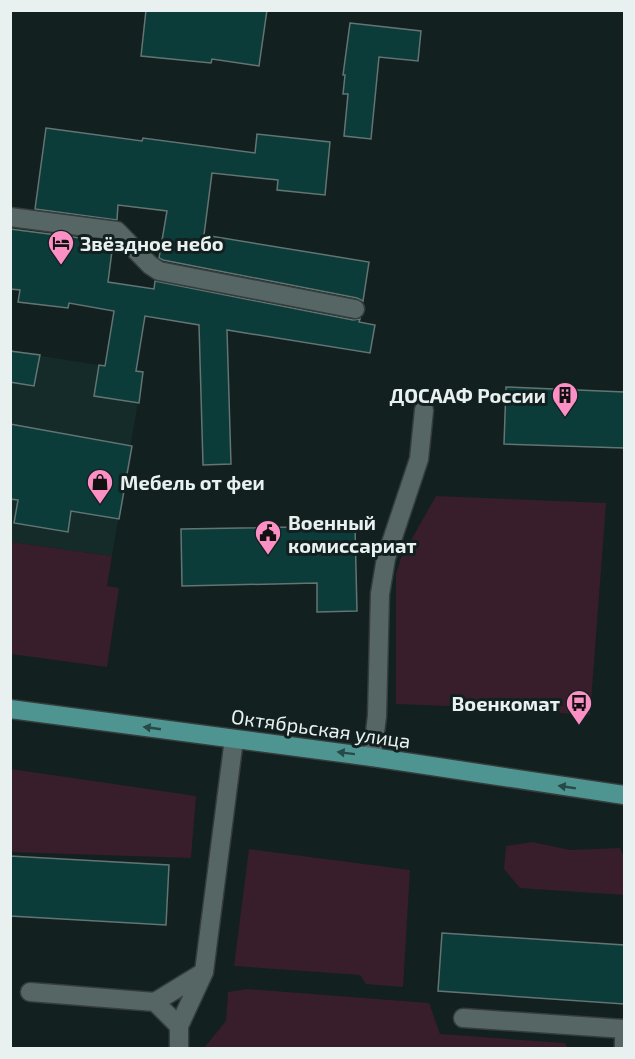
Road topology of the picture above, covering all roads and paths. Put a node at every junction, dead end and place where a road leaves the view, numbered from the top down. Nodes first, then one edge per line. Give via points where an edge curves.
1 (10, 217) edge
2 (355, 309) dead end
3 (423, 410) dead end
4 (10, 709) edge
5 (234, 739) junction
6 (372, 757) junction
7 (624, 795) edge
8 (204, 972) junction
9 (30, 992) dead end
10 (155, 1002) junction
11 (463, 1018) dead end
12 (179, 1026) junction
13 (624, 1029) edge
14 (624, 1039) edge
15 (179, 1048) edge
16 (624, 1048) edge

1 - 2 lane via 117,231 159,271
3 - 6 lane via 419,459 386,558 380,594
5 -> 4 main road, Октябрьская улица
6 -> 5 main road, Октябрьская улица
5 - 8 lane
7 -> 6 main road, Октябрьская улица
8 - 10 lane
8 - 12 lane
9 - 10 lane
10 - 12 lane
11 - 13 lane
12 - 15 lane
14 - 16 lane

